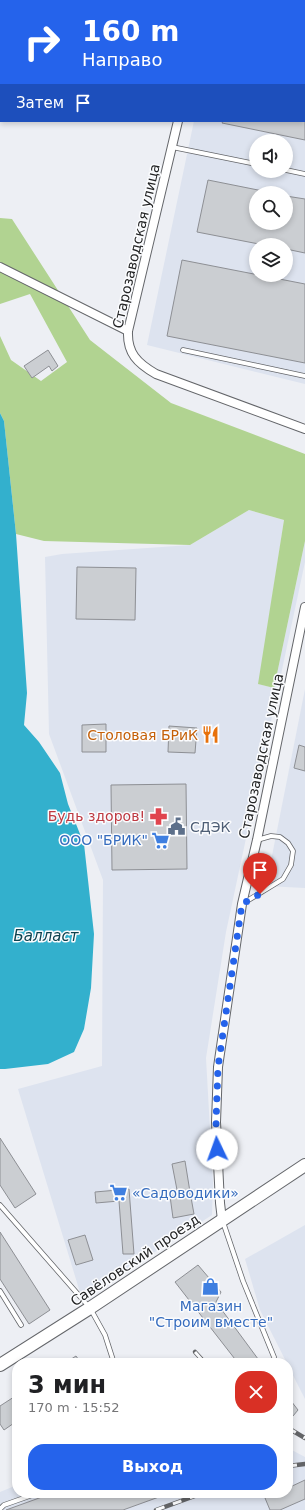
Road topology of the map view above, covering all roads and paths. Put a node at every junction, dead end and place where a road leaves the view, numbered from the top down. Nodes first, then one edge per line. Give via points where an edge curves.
1 (178, 122) edge
2 (172, 148) junction
3 (249, 163) edge
4 (293, 171) edge
5 (305, 174) edge
6 (0, 267) edge
7 (128, 331) junction
8 (183, 350) dead end
9 (305, 376) edge
10 (305, 429) edge
11 (305, 607) edge
12 (257, 840) junction
13 (242, 904) junction
14 (305, 1165) edge
15 (0, 1205) edge
16 (222, 1220) junction
17 (0, 1291) edge
18 (90, 1308) junction
19 (21, 1325) dead end
20 (274, 1357) dead end
21 (112, 1358) edge
22 (0, 1365) edge
23 (24, 1498) edge
24 (0, 1509) edge

1 - 2 street, Старозаводская улица
2 - 3 lane
2 - 7 street, Старозаводская улица
4 - 5 lane
6 - 7 street
7 - 10 street, Старозаводская улица via 130,350 141,363 156,374
8 - 9 lane
11 - 12 street, Старозаводская улица
12 - 13 street, Старозаводская улица
12 - 13 lane via 271,836 280,837 293,851 291,864 283,879
13 - 16 street, Старозаводская улица via 218,1067 216,1122
14 - 16 main road, Савёловский проезд
15 - 18 lane
16 - 18 main road, Савёловский проезд
16 - 20 lane via 242,1281
17 - 19 lane
18 - 21 lane via 105,1335
18 - 22 main road, Савёловский проезд
23 - 24 lane

